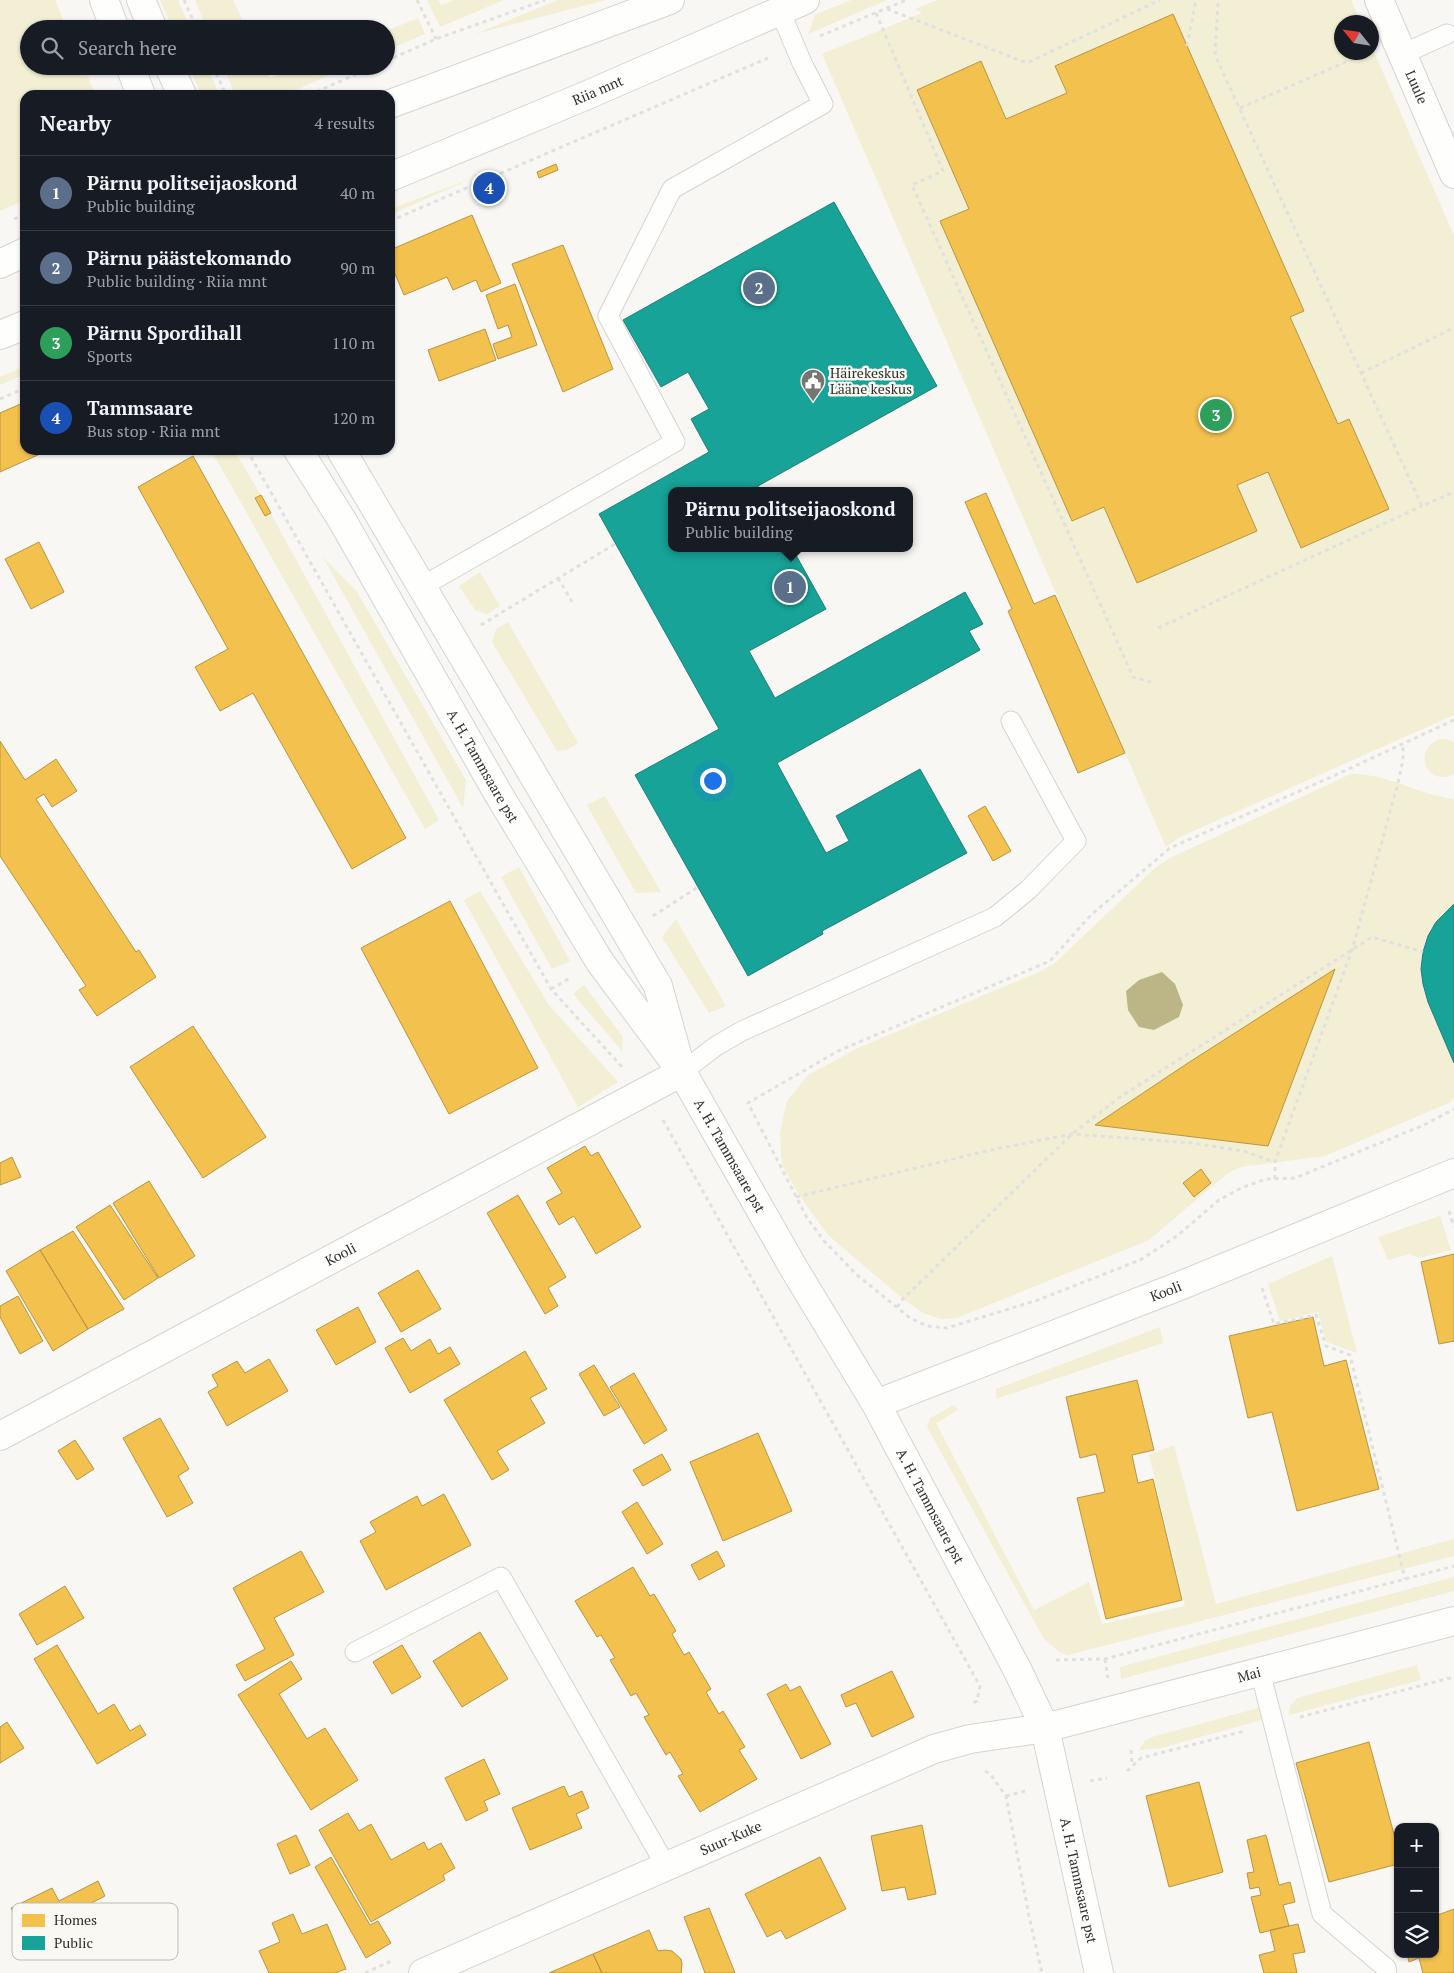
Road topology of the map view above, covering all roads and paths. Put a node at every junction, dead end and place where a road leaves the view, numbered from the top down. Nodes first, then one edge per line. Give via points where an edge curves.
1 (104, 0) edge
2 (141, 0) edge
3 (184, 0) edge
4 (417, 0) edge
5 (545, 0) edge
6 (670, 0) edge
7 (805, 0) edge
8 (906, 0) edge
9 (1160, 0) edge
10 (1196, 0) edge
11 (1379, 0) edge
12 (1218, 3) dead end
13 (886, 8) junction
14 (780, 11) junction
15 (876, 13) junction
16 (112, 20) edge
17 (149, 20) edge
18 (192, 20) edge
19 (1447, 34) dead end
20 (436, 40) junction
21 (1187, 46) dead end
22 (795, 47) junction
23 (1403, 54) junction
24 (395, 57) edge
25 (1350, 60) edge
26 (133, 75) edge
27 (173, 75) edge
28 (217, 75) edge
29 (355, 75) edge
30 (139, 90) edge
31 (180, 90) edge
32 (224, 90) edge
33 (320, 90) edge
34 (395, 102) edge
35 (1240, 108) junction
36 (1454, 174) edge
37 (395, 175) edge
38 (395, 219) edge
39 (20, 254) edge
40 (0, 264) edge
41 (20, 327) edge
42 (1454, 328) edge
43 (0, 335) edge
44 (1361, 373) junction
45 (20, 390) edge
46 (0, 399) edge
47 (250, 455) edge
48 (301, 455) edge
49 (344, 455) edge
50 (1454, 492) edge
51 (1422, 506) junction
52 (615, 544) dead end
53 (558, 578) junction
54 (421, 586) junction
55 (572, 602) dead end
56 (1158, 628) dead end
57 (475, 630) dead end
58 (1154, 683) dead end
59 (1454, 720) edge
60 (1011, 721) dead end
61 (1403, 744) junction
62 (698, 887) dead end
63 (650, 918) dead end
64 (1352, 950) junction
65 (1422, 952) dead end
66 (571, 977) dead end
67 (551, 989) junction
68 (682, 1072) junction
69 (647, 1092) junction
70 (1454, 1109) edge
71 (1072, 1134) junction
72 (1275, 1162) junction
73 (1454, 1173) edge
74 (1275, 1178) junction
75 (796, 1197) junction
76 (1447, 1203) dead end
77 (1454, 1227) edge
78 (1262, 1288) dead end
79 (897, 1308) junction
80 (876, 1404) junction
81 (0, 1436) edge
82 (1454, 1566) edge
83 (1405, 1579) junction
84 (1454, 1621) edge
85 (355, 1652) dead end
86 (1105, 1659) junction
87 (1056, 1660) dead end
88 (1260, 1671) junction
89 (1109, 1682) dead end
90 (968, 1706) dead end
91 (1045, 1728) junction
92 (1131, 1750) dead end
93 (1132, 1766) dead end
94 (983, 1770) dead end
95 (1021, 1791) dead end
96 (1006, 1796) junction
97 (666, 1866) junction
98 (423, 1973) edge
99 (1042, 1973) edge
100 (1099, 1973) edge
101 (1387, 1973) edge

1 - 16 street
2 - 17 street
3 - 18 path
4 - 20 path
5 - 20 path
6 - 34 street
7 - 14 street, Riia mnt
8 - 13 path
9 - 13 path via 1027,63
10 - 21 path
11 - 23 street, Luule
12 - 35 path via 1216,55
13 - 15 path
14 - 22 lane
14 - 37 street, Riia mnt
15 - 22 path
15 - 58 path via 943,171 912,185 1133,677
19 - 23 lane
20 - 24 path
22 - 38 path
22 - 54 lane via 823,104 672,190 608,316 675,442
23 - 36 street, Luule
25 - 35 path
26 - 30 street
27 - 31 street
28 - 32 path
29 - 33 path
35 - 44 path
39 - 40 street
41 - 43 street
42 - 44 path
44 - 51 path
45 - 46 path
47 - 67 path
48 - 68 street, A. H. Tammsaare pst via 600,962
49 - 54 street, A. H. Tammsaare pst
50 - 51 path
51 - 56 path
52 - 53 path
53 - 55 path
53 - 57 path
54 - 68 street, A. H. Tammsaare pst via 658,986
59 - 61 path
60 - 68 lane via 1076,841 1028,890 995,916 742,1031
61 - 64 path via 1398,783
61 - 75 path via 1170,848 1091,915 1050,961 838,1051 748,1103
62 - 63 path
64 - 65 path via 1372,937
64 - 71 path via 1120,1097
64 - 72 path
66 - 67 path
67 - 69 path
68 - 69 street, Kooli
68 - 80 street, A. H. Tammsaare pst via 793,1267
69 - 81 street, Kooli
69 - 90 path via 980,1686 977,1701
70 - 74 path via 1296,1178
71 - 72 path via 1192,1143 1244,1151
71 - 75 path
71 - 79 path
72 - 74 path
73 - 80 street, Kooli via 1182,1285
74 - 79 path via 1219,1200 1177,1236 1140,1260 1038,1300 947,1328 927,1326
75 - 79 path via 825,1242 857,1275
76 - 77 path
78 - 83 path via 1274,1324 1316,1315 1326,1346 1350,1355
80 - 91 street, A. H. Tammsaare pst
82 - 83 path
83 - 86 path
84 - 88 street, Mai
85 - 97 lane via 501,1577
86 - 87 path
86 - 89 path
88 - 91 street, Mai
88 - 101 lane via 1322,1914 1386,1968
91 - 97 street, Suur-Kuke via 970,1739 934,1749
91 - 100 street, A. H. Tammsaare pst
92 - 93 path
94 - 96 path via 990,1774
95 - 96 path
96 - 99 path
97 - 98 street, Suur-Kuke

